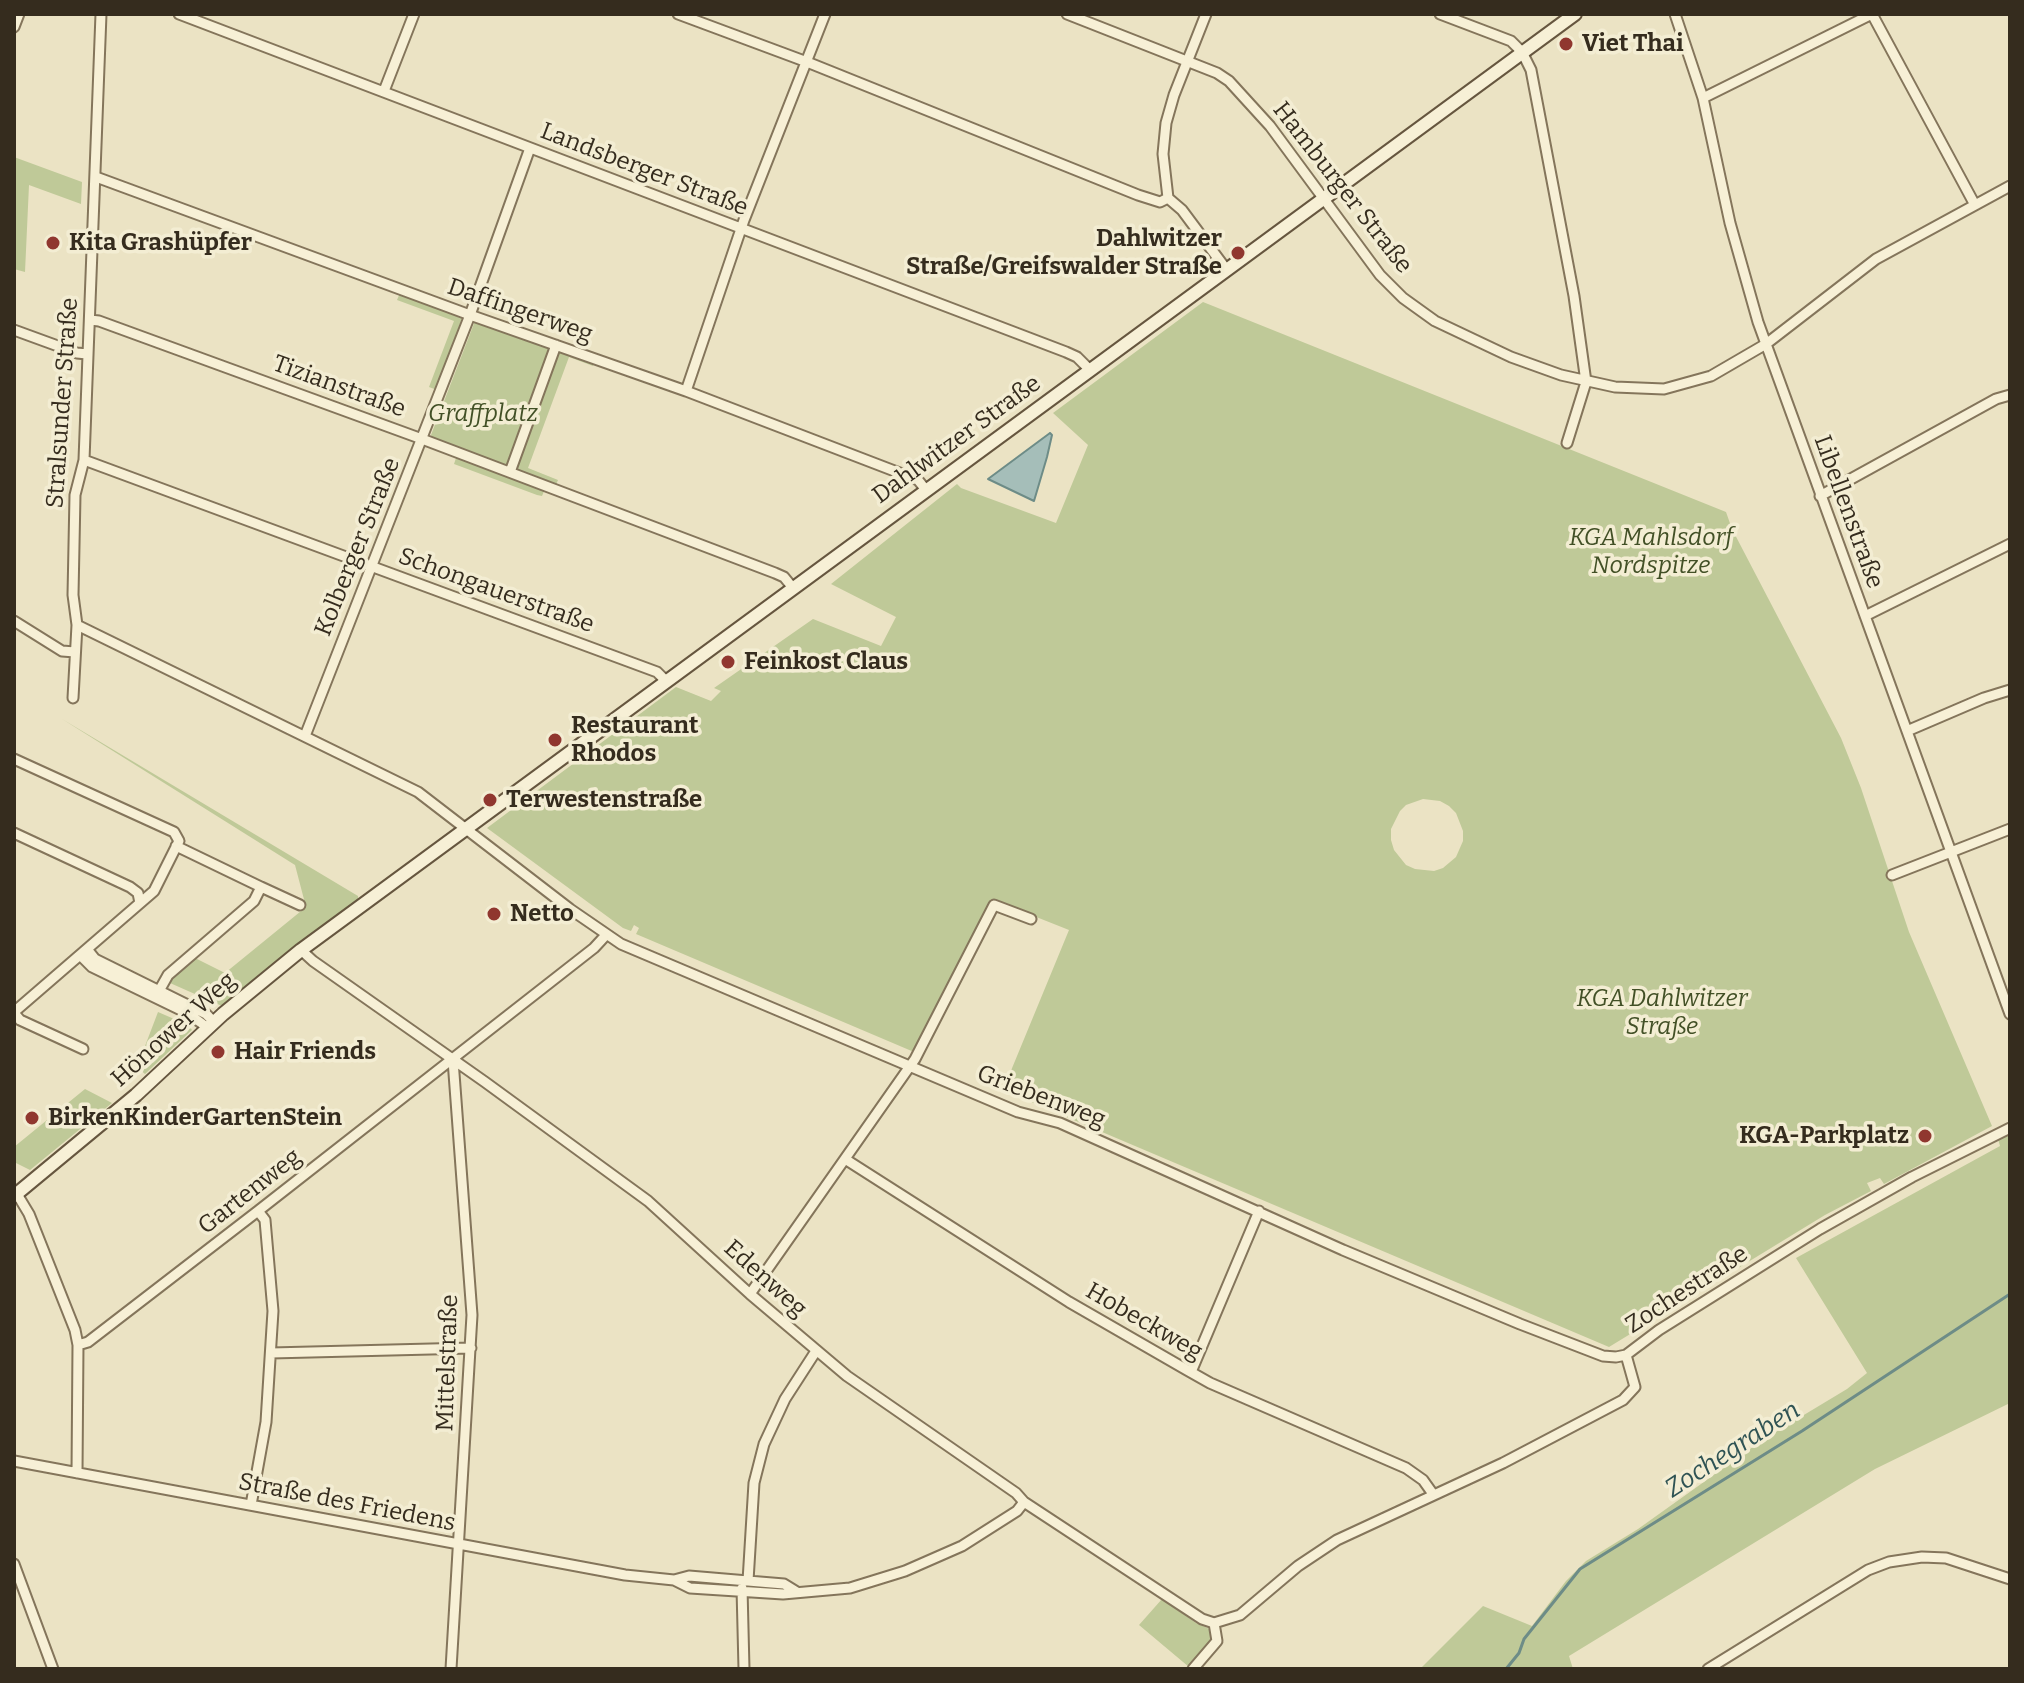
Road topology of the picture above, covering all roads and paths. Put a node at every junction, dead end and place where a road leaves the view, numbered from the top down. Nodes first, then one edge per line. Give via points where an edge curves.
1 (19, 14) edge
2 (101, 14) edge
3 (179, 14) edge
4 (414, 14) edge
5 (678, 14) edge
6 (825, 14) edge
7 (1067, 14) edge
8 (1206, 14) edge
9 (1440, 14) edge
10 (1575, 14) edge
11 (1675, 14) edge
12 (1872, 14) edge
13 (14, 27) edge
14 (1522, 52) junction
15 (1188, 61) junction
16 (807, 62) junction
17 (384, 91) junction
18 (1703, 98) junction
19 (530, 148) junction
20 (96, 177) junction
21 (2010, 186) edge
22 (1168, 198) junction
23 (1323, 198) junction
24 (1975, 205) junction
25 (742, 230) junction
26 (1226, 269) junction
27 (470, 315) junction
28 (90, 320) junction
29 (14, 330) edge
30 (1766, 344) junction
31 (556, 345) junction
32 (87, 354) junction
33 (1090, 370) junction
34 (1586, 382) junction
35 (686, 391) junction
36 (2010, 395) edge
37 (422, 439) junction
38 (1567, 443) dead end
39 (84, 460) junction
40 (510, 472) junction
41 (926, 490) junction
42 (1820, 496) junction
43 (2010, 544) edge
44 (372, 566) junction
45 (793, 588) junction
46 (1865, 616) junction
47 (14, 621) edge
48 (77, 625) junction
49 (75, 652) junction
50 (666, 681) junction
51 (2010, 690) edge
52 (73, 698) dead end
53 (1907, 731) junction
54 (305, 736) junction
55 (14, 759) edge
56 (464, 829) junction
57 (2010, 829) edge
58 (14, 833) edge
59 (176, 846) junction
60 (1952, 852) junction
61 (1892, 875) dead end
62 (261, 887) junction
63 (366, 901) joint
64 (140, 903) junction
65 (300, 905) dead end
66 (1031, 919) dead end
67 (606, 935) junction
68 (301, 950) junction
69 (84, 952) junction
70 (2010, 976) edge
71 (1998, 981) junction
72 (159, 991) junction
73 (14, 1012) edge
74 (2010, 1014) edge
75 (211, 1025) junction
76 (83, 1049) dead end
77 (453, 1060) junction
78 (910, 1065) junction
79 (2010, 1128) edge
80 (845, 1159) junction
81 (16, 1195) edge
82 (258, 1211) junction
83 (1259, 1211) junction
84 (750, 1294) junction
85 (78, 1345) junction
86 (471, 1348) junction
87 (816, 1351) junction
88 (271, 1353) junction
89 (1626, 1355) junction
90 (1191, 1372) junction
91 (14, 1461) edge
92 (77, 1473) junction
93 (1433, 1494) junction
94 (1024, 1502) junction
95 (251, 1505) junction
96 (458, 1545) junction
97 (14, 1564) edge
98 (2010, 1579) edge
99 (674, 1580) junction
100 (745, 1580) junction
101 (742, 1592) junction
102 (797, 1592) junction
103 (1214, 1623) junction
104 (53, 1669) edge
105 (451, 1669) edge
106 (744, 1669) edge
107 (1193, 1669) edge
108 (1708, 1669) edge

1 - 13 street
2 - 20 street, Stralsunder Straße
3 - 17 street, Landsberger Straße
4 - 17 street
5 - 16 street
6 - 16 street
7 - 15 street, Hamburger Straße
8 - 15 street
9 - 14 street via 1511,41
10 - 14 main road, Dahlwitzer Straße
11 - 18 street, Libellenstraße
12 - 18 street
12 - 24 street
14 - 23 main road, Dahlwitzer Straße
14 - 34 street via 1531,70
15 - 22 street via 1166,123
15 - 23 street, Hamburger Straße via 1217,73 1249,100
16 - 22 street via 1138,195 1160,202
16 - 25 street
17 - 19 street, Landsberger Straße
18 - 30 street, Libellenstraße via 1732,232
19 - 25 street, Landsberger Straße
19 - 27 street, Kolberger Straße
20 - 27 street, Daffingerweg
20 - 28 street, Stralsunder Straße
21 - 24 street, Hamburger Straße
22 - 26 street
23 - 26 main road, Dahlwitzer Straße
23 - 34 street, Hamburger Straße via 1380,275 1435,321 1511,357
24 - 30 street, Hamburger Straße via 1861,269
25 - 33 street, Landsberger Straße via 1066,352
25 - 35 street
26 - 33 main road, Dahlwitzer Straße
27 - 31 street, Daffingerweg
27 - 37 street, Kolberger Straße
28 - 32 street, Stralsunder Straße
28 - 37 street, Tizianstraße
29 - 32 street
30 - 34 street, Hamburger Straße via 1711,376 1683,385 1637,390
30 - 42 street, Libellenstraße
31 - 35 street, Daffingerweg
31 - 40 street
32 - 39 street, Stralsunder Straße
33 - 41 main road, Dahlwitzer Straße
34 - 38 street
35 - 41 street, Daffingerweg via 918,480
36 - 42 street
37 - 40 street, Tizianstraße
37 - 44 street, Kolberger Straße
39 - 44 street, Schongauerstraße
39 - 48 street, Stralsunder Straße via 75,495
40 - 45 street, Tizianstraße via 775,573
41 - 45 main road, Dahlwitzer Straße
42 - 46 street, Libellenstraße
43 - 46 street
44 - 50 street, Schongauerstraße via 657,672
44 - 54 street, Kolberger Straße
45 - 50 main road, Dahlwitzer Straße
46 - 53 street, Libellenstraße
47 - 49 street via 62,651
48 - 49 street, Stralsunder Straße
48 - 54 street
49 - 52 street, Stralsunder Straße
50 - 56 main road, Dahlwitzer Straße
51 - 53 street
53 - 60 street, Libellenstraße
54 - 56 street via 418,792
55 - 59 street via 174,832
56 - 63 main road, Dahlwitzer Straße
56 - 67 street, Griebenweg
57 - 60 street
58 - 64 street via 130,887
59 - 62 street
59 - 64 street via 154,891
60 - 61 street
60 - 71 street, Libellenstraße
62 - 65 street
62 - 72 street via 254,901 168,975
63 - 68 main road, Hönower Weg
64 - 69 street
66 - 78 street via 994,905
67 - 77 street, Gartenweg
67 - 78 street, Griebenweg
68 - 75 main road, Hönower Weg
68 - 77 street, Edenweg
69 - 72 street
69 - 73 street
69 - 75 street via 92,967
70 - 71 street
71 - 74 street, Libellenstraße
72 - 75 street via 206,1014
73 - 76 street via 20,1020
75 - 81 main road, Hönower Weg
77 - 82 street, Gartenweg
77 - 84 street, Edenweg via 648,1201
77 - 86 street, Mittelstraße via 471,1281
78 - 80 street
78 - 83 street, Griebenweg via 1018,1112 1060,1123
79 - 89 street, Zochestraße via 1820,1229
80 - 84 street
80 - 90 street, Hobeckweg via 1069,1302
81 - 85 street via 29,1214
82 - 85 street, Gartenweg
82 - 88 street via 265,1220 270,1269
83 - 89 street, Griebenweg via 1520,1324 1603,1356
83 - 90 street
84 - 87 street, Edenweg
85 - 92 street
86 - 88 street
86 - 96 street, Mittelstraße
87 - 94 street, Edenweg
87 - 100 street via 764,1444 754,1483
88 - 95 street via 266,1422
89 - 93 street, Zochestraße via 1635,1387 1623,1400
90 - 93 street, Hobeckweg via 1406,1468
91 - 92 street, Straße des Friedens
92 - 95 street, Straße des Friedens
93 - 103 street, Zochestraße via 1337,1540 1240,1615
94 - 102 street, Straße des Friedens via 962,1546 905,1571 850,1588
94 - 103 street, Edenweg
95 - 96 street, Straße des Friedens
96 - 99 street, Straße des Friedens
96 - 105 street, Mittelstraße
97 - 104 street
98 - 108 street via 1946,1558 1889,1562
99 - 100 street, Straße des Friedens
99 - 101 street, Straße des Friedens via 690,1588
100 - 101 street
100 - 102 street, Straße des Friedens via 784,1584
101 - 102 street, Straße des Friedens
101 - 106 street
103 - 107 street via 1217,1641

